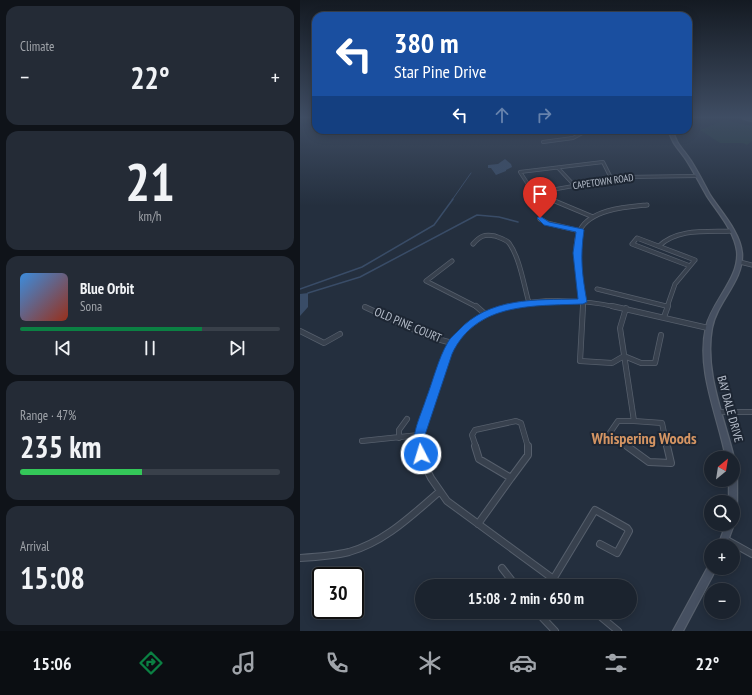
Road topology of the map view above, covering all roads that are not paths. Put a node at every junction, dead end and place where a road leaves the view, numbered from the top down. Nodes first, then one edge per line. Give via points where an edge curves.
1 (678, 147) edge
2 (558, 168) junction
3 (697, 176) junction
4 (611, 178) junction
5 (574, 185) junction
6 (534, 193) junction
7 (647, 205) dead end
8 (540, 218) dead end
9 (593, 218) junction
10 (580, 230) junction
11 (732, 231) junction
12 (473, 244) dead end
13 (659, 246) junction
14 (452, 261) dead end
15 (740, 262) junction
16 (752, 265) edge
17 (690, 266) junction
18 (596, 289) dead end
19 (583, 302) junction
20 (528, 303) junction
21 (666, 306) junction
22 (365, 307) dead end
23 (626, 308) junction
24 (485, 314) junction
25 (664, 317) junction
26 (708, 328) junction
27 (300, 331) edge
28 (340, 334) dead end
29 (661, 335) dead end
30 (452, 343) junction
31 (624, 356) junction
32 (717, 412) junction
33 (752, 412) edge
34 (408, 420) dead end
35 (634, 421) junction
36 (419, 435) junction
37 (399, 438) junction
38 (362, 442) dead end
39 (728, 451) edge
40 (511, 478) junction
41 (439, 492) junction
42 (478, 524) junction
43 (600, 544) dead end
44 (740, 549) edge
45 (752, 554) edge
46 (300, 558) edge
47 (502, 568) dead end
48 (708, 575) edge
49 (511, 579) edge
50 (554, 579) joint
51 (544, 619) edge
52 (603, 619) edge
53 (555, 631) edge
54 (618, 631) edge
55 (678, 631) edge

1 - 3 street, BAY DALE DRIVE
2 - 4 street via 603,162
2 - 5 street
2 - 6 street via 520,172
3 - 4 street, CAPETOWN ROAD
3 - 11 street, BAY DALE DRIVE
4 - 5 street, CAPETOWN ROAD
5 - 6 street, CAPETOWN ROAD
6 - 9 street
7 - 9 street via 606,212
8 - 10 street via 547,223
9 - 10 street
10 - 19 street via 577,253
11 - 13 street via 684,233 664,240
11 - 15 street, BAY DALE DRIVE via 737,241
12 - 20 street via 481,235 486,234 506,240 520,273
13 - 17 street via 694,260
13 - 17 street via 637,238 632,244
14 - 24 street via 426,281 475,305
15 - 16 street
15 - 26 street, BAY DALE DRIVE via 736,276 715,310
17 - 21 street via 675,284
18 - 21 street
19 - 20 street
19 - 23 street via 613,304
19 - 31 street via 584,313 580,318 580,361 612,363
20 - 24 street via 508,306
21 - 25 street
22 - 30 street, OLD PINE COURT
23 - 25 street
23 - 31 street via 620,328
24 - 30 street via 468,326
25 - 26 street
26 - 32 street, BAY DALE DRIVE via 708,373
27 - 28 street via 324,343
29 - 31 street via 655,364 641,363
30 - 36 street
31 - 35 street
32 - 33 street
32 - 39 street, BAY DALE DRIVE
34 - 37 street via 399,430
35 - 35 street via 662,423 671,463 649,462 609,434 618,422
36 - 37 street
36 - 41 street via 421,454
37 - 38 street
40 - 40 street via 479,459 472,435 475,430 516,421 521,423 529,449 528,455
40 - 42 street
41 - 42 street
41 - 46 street via 392,531 365,546 341,554
42 - 50 street
43 - 50 street via 617,553 629,531 595,510
44 - 45 street
47 - 49 street
48 - 55 street
51 - 53 street
52 - 54 street

